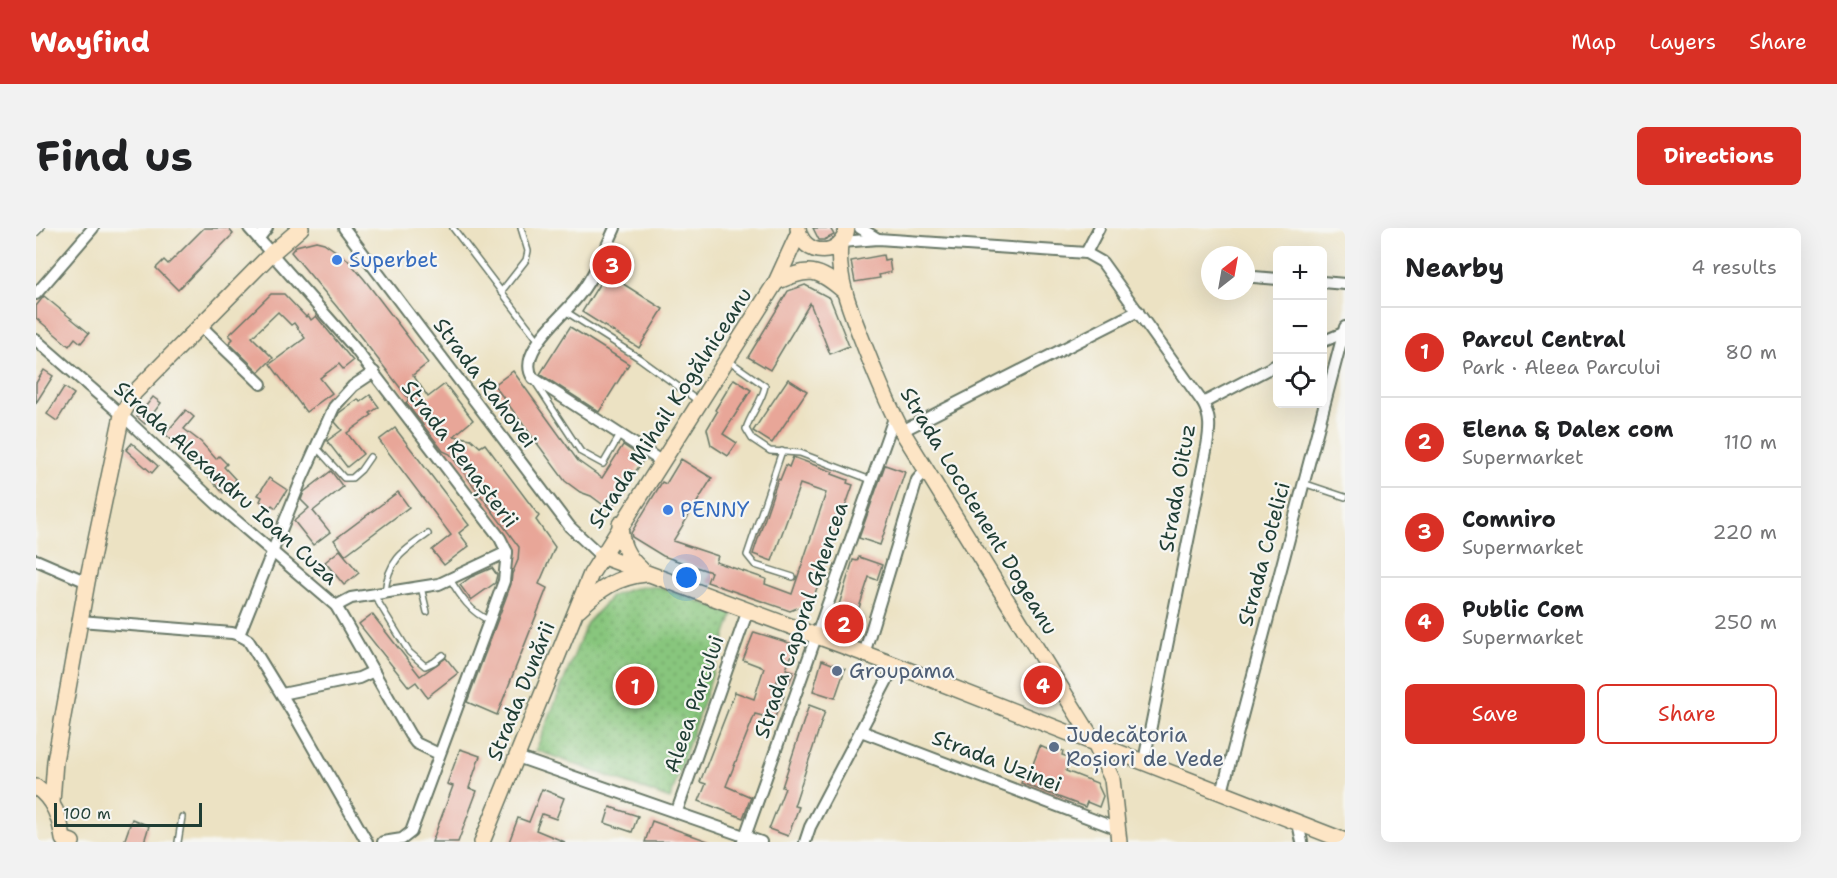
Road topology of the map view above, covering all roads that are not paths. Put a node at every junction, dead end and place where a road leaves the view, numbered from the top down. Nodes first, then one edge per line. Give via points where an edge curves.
1 (41, 228) edge
2 (93, 228) edge
3 (249, 228) edge
4 (267, 228) edge
5 (293, 228) edge
6 (301, 228) edge
7 (344, 228) edge
8 (453, 228) edge
9 (521, 228) edge
10 (615, 228) edge
11 (860, 228) edge
12 (1100, 228) edge
13 (798, 231) edge
14 (36, 233) edge
15 (259, 238) junction
16 (843, 238) edge
17 (878, 239) junction
18 (277, 249) junction
19 (812, 249) junction
20 (1086, 253) junction
21 (1255, 277) edge
22 (1273, 279) edge
23 (776, 282) junction
24 (1327, 282) edge
25 (1345, 284) edge
26 (501, 292) junction
27 (845, 292) junction
28 (36, 294) edge
29 (565, 311) junction
30 (1138, 311) junction
31 (201, 326) junction
32 (1344, 330) edge
33 (36, 340) edge
34 (1327, 340) edge
35 (539, 341) junction
36 (727, 359) junction
37 (1273, 367) edge
38 (374, 372) junction
39 (533, 378) junction
40 (261, 384) dead end
41 (700, 402) junction
42 (1203, 402) junction
43 (122, 415) junction
44 (898, 424) junction
45 (620, 435) junction
46 (316, 447) junction
47 (782, 451) junction
48 (370, 457) dead end
49 (662, 461) junction
50 (926, 470) junction
51 (871, 480) junction
52 (1303, 483) junction
53 (1345, 497) edge
54 (620, 524) junction
55 (428, 534) dead end
56 (273, 552) junction
57 (507, 552) junction
58 (601, 556) junction
59 (36, 560) edge
60 (648, 573) junction
61 (793, 577) dead end
62 (450, 579) junction
63 (87, 582) junction
64 (421, 587) junction
65 (380, 593) junction
66 (336, 606) junction
67 (748, 610) junction
68 (427, 612) dead end
69 (574, 613) junction
70 (490, 620) junction
71 (80, 621) junction
72 (239, 634) junction
73 (816, 636) junction
74 (864, 654) junction
75 (443, 655) dead end
76 (895, 665) junction
77 (374, 672) junction
78 (282, 694) junction
79 (861, 731) junction
80 (1095, 743) junction
81 (439, 754) junction
82 (517, 757) junction
83 (1144, 761) junction
84 (36, 787) edge
85 (1222, 792) junction
86 (52, 802) junction
87 (677, 812) junction
88 (182, 817) dead end
89 (1298, 823) junction
90 (1119, 835) edge
91 (744, 839) edge
92 (66, 841) edge
93 (1345, 841) edge
94 (178, 842) edge
95 (367, 842) edge
96 (383, 842) edge
97 (482, 842) edge
98 (761, 842) edge
99 (805, 842) edge
100 (1302, 842) edge

1 - 14 lane
2 - 28 street
3 - 15 street, Strada Renașterii
4 - 15 street
5 - 18 main road
6 - 18 main road
7 - 58 street, Strada Rahovei via 570,527
8 - 26 lane
9 - 26 lane via 528,251 526,260
10 - 29 street via 581,294
11 - 17 street
12 - 20 street
13 - 19 main road, Strada Locotenent Dogeanu
13 - 23 main road, Strada Mihail Kogălniceanu
15 - 18 street, Strada Renașterii
16 - 17 street
16 - 19 main road via 828,251
16 - 27 main road, Strada Locotenent Dogeanu via 839,263
17 - 20 street
18 - 31 main road
18 - 38 street, Strada Renașterii
19 - 23 main road, Strada Mihail Kogălniceanu
19 - 27 main road, Strada Locotenent Dogeanu
20 - 30 street, Strada Oituz via 1102,262
21 - 22 street
23 - 27 main road via 809,271 826,276
23 - 36 main road, Strada Mihail Kogălniceanu
24 - 25 street
26 - 35 lane
27 - 44 main road, Strada Locotenent Dogeanu
29 - 35 street
29 - 41 lane
30 - 42 street, Strada Oituz
30 - 44 street
31 - 40 street
31 - 43 main road via 134,393
32 - 34 street
32 - 52 street, Strada Cotelici
33 - 43 street, Strada Alexandru Ioan Cuza
35 - 39 street via 528,364
36 - 41 main road, Strada Mihail Kogălniceanu
36 - 47 lane via 765,386 746,429 761,447
37 - 42 street
38 - 46 street via 340,399
38 - 57 street, Strada Renașterii
39 - 45 street
39 - 45 lane via 581,452 603,464
41 - 49 main road, Strada Mihail Kogălniceanu
42 - 83 street, Strada Oituz via 1210,426 1207,446
43 - 56 street, Strada Alexandru Ioan Cuza
43 - 63 main road
44 - 50 main road, Strada Locotenent Dogeanu
44 - 51 street, Strada Caporal Ghencea
45 - 49 street
46 - 48 lane via 344,478 352,478
46 - 56 street
47 - 51 lane via 800,453
47 - 61 lane via 747,555 755,565
49 - 54 main road, Strada Mihail Kogălniceanu
50 - 74 street via 917,480
50 - 80 main road, Strada Locotenent Dogeanu
51 - 73 street, Strada Caporal Ghencea
52 - 53 lane
52 - 85 street, Strada Cotelici
54 - 58 main road, Strada Mihail Kogălniceanu
54 - 60 main road via 625,552
55 - 65 lane via 398,556
56 - 66 street, Strada Alexandru Ioan Cuza
56 - 72 street
57 - 62 street, Strada Alexandru Ioan Cuza
57 - 70 street, Strada Renașterii via 506,574
58 - 60 main road
58 - 69 main road, Strada Dunării
59 - 63 street
60 - 67 main road
60 - 69 main road via 601,588
62 - 64 street, Strada Alexandru Ioan Cuza
62 - 70 lane via 468,606
63 - 71 main road
64 - 65 street, Strada Alexandru Ioan Cuza
64 - 68 lane
65 - 66 street, Strada Alexandru Ioan Cuza via 351,598
65 - 75 lane via 409,652 425,666
66 - 77 street
67 - 73 main road
67 - 87 street, Aleea Parcului
69 - 82 main road, Strada Dunării
70 - 81 street, Strada Renașterii
71 - 72 street
71 - 86 main road via 55,761
72 - 78 street via 254,647
73 - 74 main road
73 - 91 street, Strada Caporal Ghencea
74 - 76 main road
76 - 79 street
76 - 80 main road
77 - 78 street
77 - 81 street via 410,735
78 - 95 street
79 - 90 street, Strada Uzinei
79 - 99 street
80 - 83 main road
80 - 90 main road, Strada Locotenent Dogeanu via 1112,779
81 - 96 street, Strada Renașterii via 411,832 402,839
82 - 87 street
82 - 97 main road, Strada Dunării
83 - 85 main road
84 - 86 main road
85 - 89 main road
86 - 92 main road
87 - 91 street
88 - 94 lane
89 - 93 main road
89 - 100 street
91 - 98 street

